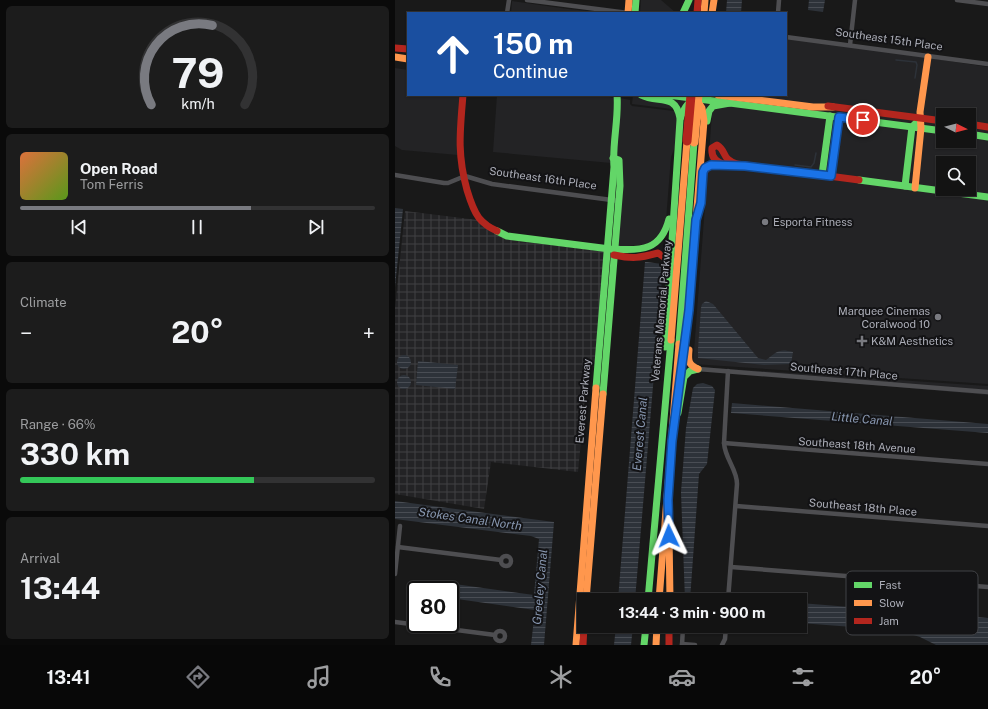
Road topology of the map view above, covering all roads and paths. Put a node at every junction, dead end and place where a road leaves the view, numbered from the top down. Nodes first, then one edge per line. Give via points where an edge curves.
1 (509, 0) edge
2 (527, 0) edge
3 (629, 0) edge
4 (636, 0) edge
5 (689, 0) edge
6 (698, 0) edge
7 (705, 0) edge
8 (713, 0) edge
9 (779, 0) edge
10 (855, 0) edge
11 (957, 0) edge
12 (974, 1) edge
13 (568, 3) edge
14 (988, 4) edge
15 (507, 12) edge
16 (623, 12) edge
17 (629, 12) edge
18 (635, 12) edge
19 (683, 12) edge
20 (688, 12) edge
21 (697, 12) edge
22 (704, 12) edge
23 (712, 12) edge
24 (778, 12) edge
25 (787, 37) edge
26 (850, 45) junction
27 (395, 48) edge
28 (407, 50) edge
29 (395, 57) edge
30 (928, 57) junction
31 (407, 59) edge
32 (988, 64) edge
33 (463, 96) edge
34 (617, 96) edge
35 (643, 96) edge
36 (698, 96) edge
37 (725, 96) edge
38 (758, 96) edge
39 (729, 103) junction
40 (834, 113) junction
41 (920, 118) junction
42 (681, 120) junction
43 (936, 120) edge
44 (976, 125) edge
45 (917, 127) junction
46 (988, 127) edge
47 (936, 130) edge
48 (976, 135) edge
49 (988, 137) edge
50 (688, 141) junction
51 (701, 165) junction
52 (725, 165) junction
53 (745, 166) junction
54 (395, 175) edge
55 (465, 176) junction
56 (826, 176) junction
57 (905, 186) junction
58 (915, 188) junction
59 (988, 197) edge
60 (615, 200) junction
61 (696, 220) junction
62 (612, 251) junction
63 (693, 257) junction
64 (667, 304) junction
65 (698, 369) junction
66 (728, 371) junction
67 (988, 392) edge
68 (664, 418) junction
69 (675, 420) junction
70 (672, 441) junction
71 (724, 444) junction
72 (988, 464) edge
73 (669, 482) junction
74 (592, 483) junction
75 (736, 506) junction
76 (400, 526) dead end
77 (988, 526) edge
78 (398, 546) junction
79 (501, 560) dead end
80 (731, 567) junction
81 (395, 574) edge
82 (846, 576) edge
83 (978, 586) edge
84 (988, 587) edge
85 (584, 593) edge
86 (586, 593) edge
87 (649, 593) edge
88 (660, 593) edge
89 (670, 593) edge
90 (729, 593) edge
91 (395, 622) edge
92 (579, 633) edge
93 (582, 633) edge
94 (645, 633) edge
95 (657, 633) edge
96 (669, 633) edge
97 (683, 633) edge
98 (725, 633) edge
99 (495, 635) dead end
100 (682, 644) edge
101 (576, 645) edge
102 (583, 645) edge
103 (644, 645) edge
104 (656, 645) edge
105 (669, 645) edge
106 (695, 645) edge
107 (722, 645) edge

1 - 15 street
2 - 13 street
3 - 17 main road
4 - 18 main road
5 - 19 main road
5 - 20 main road
6 - 21 main road
7 - 22 main road
8 - 23 main road
9 - 24 street
10 - 26 street
11 - 12 street
12 - 14 street
13 - 16 street
25 - 26 street, Southeast 15th Place
26 - 30 street, Southeast 15th Place
27 - 28 main road
29 - 31 main road
30 - 32 street, Southeast 15th Place
30 - 41 main road
33 - 55 main road via 460,150
34 - 60 main road, Everest Parkway via 613,158
35 - 42 main road via 672,102 679,109
36 - 39 main road
36 - 42 main road via 689,101 684,108
36 - 50 main road, Veterans Memorial Parkway, bridge
36 - 50 main road via 704,122
37 - 40 main road via 813,107
38 - 40 main road
39 - 40 main road
39 - 51 main road via 717,104 709,110 705,152
40 - 41 main road
40 - 45 main road
40 - 56 main road
41 - 43 main road
41 - 45 main road
42 - 50 main road
44 - 46 main road
45 - 47 main road
45 - 57 main road
45 - 58 main road
48 - 49 main road
50 - 51 main road
50 - 62 main road via 674,157 669,220 658,241 646,248
50 - 64 main road
50 - 68 main road, Veterans Memorial Parkway
50 - 70 main road, Veterans Memorial Parkway
51 - 61 main road
52 - 53 main road
52 - 53 main road via 713,156 711,150 714,146 722,148 729,161
52 - 61 main road via 712,164 704,170 701,203
53 - 56 main road
54 - 55 street via 444,183
55 - 60 street, Southeast 16th Place via 492,184
55 - 62 main road via 476,214 488,226 507,236
56 - 57 main road
57 - 58 main road
58 - 59 main road
60 - 62 main road, Everest Parkway
61 - 63 main road
62 - 64 main road via 630,258 654,253 663,256 667,268
62 - 74 main road, Everest Parkway
63 - 65 main road via 694,296 689,360 691,366
63 - 69 main road
64 - 68 main road
65 - 66 street, Southeast 17th Place
65 - 69 main road via 690,371 684,377
66 - 67 street, Southeast 17th Place
66 - 71 street
68 - 87 main road, Veterans Memorial Parkway
69 - 70 main road
70 - 73 main road, Veterans Memorial Parkway
71 - 72 street, Southeast 18th Avenue
71 - 75 street via 725,454 737,478
73 - 88 main road, Veterans Memorial Parkway
73 - 89 main road, Veterans Memorial Parkway
74 - 85 main road, Everest Parkway
74 - 86 main road, Everest Parkway
75 - 77 street, Southeast 18th Place
75 - 80 street
76 - 78 street
78 - 79 street
78 - 81 street
80 - 82 street
80 - 90 street
83 - 84 street
91 - 99 street
92 - 101 main road, Everest Parkway
93 - 102 main road, Everest Parkway
94 - 103 main road
95 - 104 main road
96 - 105 main road
97 - 100 street
98 - 107 street
100 - 106 street

